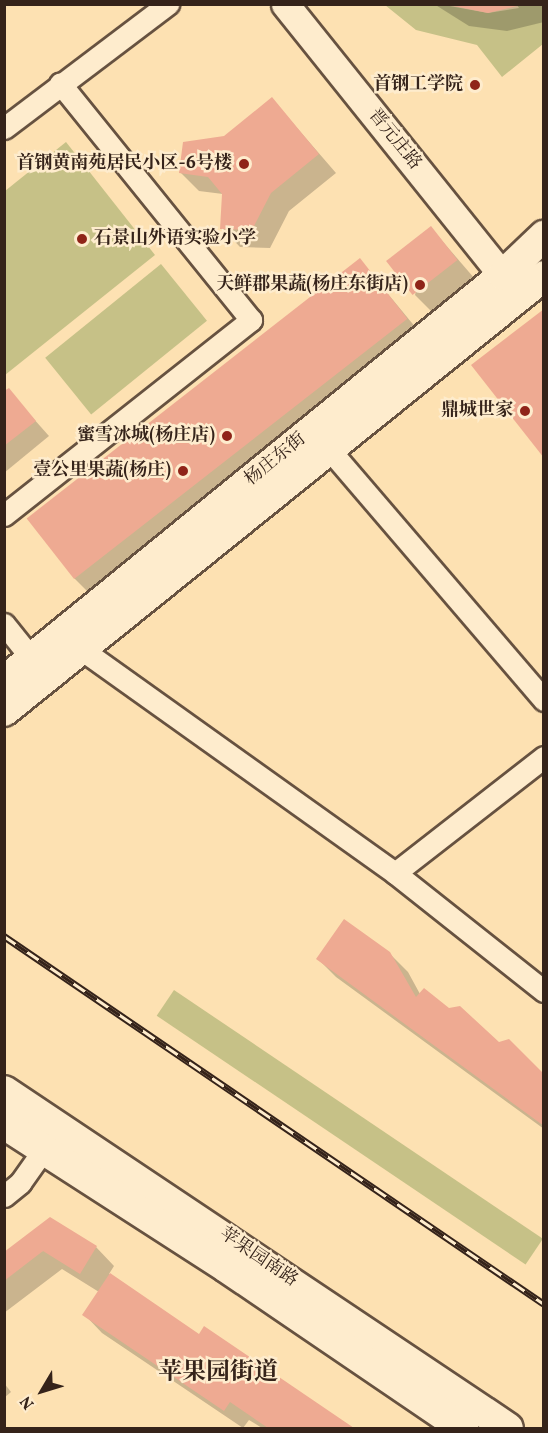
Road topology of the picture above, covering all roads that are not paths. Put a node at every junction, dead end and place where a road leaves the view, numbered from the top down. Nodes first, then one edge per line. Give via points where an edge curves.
1 (168, 4) edge
2 (285, 4) edge
3 (60, 83) junction
4 (4, 128) edge
5 (543, 236) edge
6 (543, 276) edge
7 (512, 286) junction
8 (328, 448) junction
9 (4, 515) edge
10 (4, 624) edge
11 (81, 649) junction
12 (32, 659) junction
13 (4, 681) edge
14 (543, 700) edge
15 (4, 711) edge
16 (543, 757) edge
17 (395, 873) junction
18 (543, 991) edge
19 (4, 1091) edge
20 (4, 1124) edge
21 (44, 1149) junction
22 (4, 1196) edge
23 (463, 1428) edge
24 (508, 1428) edge

1 - 3 street
2 - 7 street, 晋元庄路
3 - 4 street
3 - 9 street via 251,320
5 - 7 main road, 杨庄东街
6 - 7 main road, 杨庄东街
7 - 8 main road, 杨庄东街
7 - 12 main road, 杨庄东街
8 - 11 main road, 杨庄东街
8 - 14 street
10 - 12 street
11 - 15 main road, 杨庄东街
11 - 17 street
12 - 13 main road, 杨庄东街
16 - 17 street
17 - 18 street
19 - 24 main road, 苹果园南路
20 - 21 main road, 苹果园南路
21 - 22 street via 20,1183
21 - 23 main road, 苹果园南路

